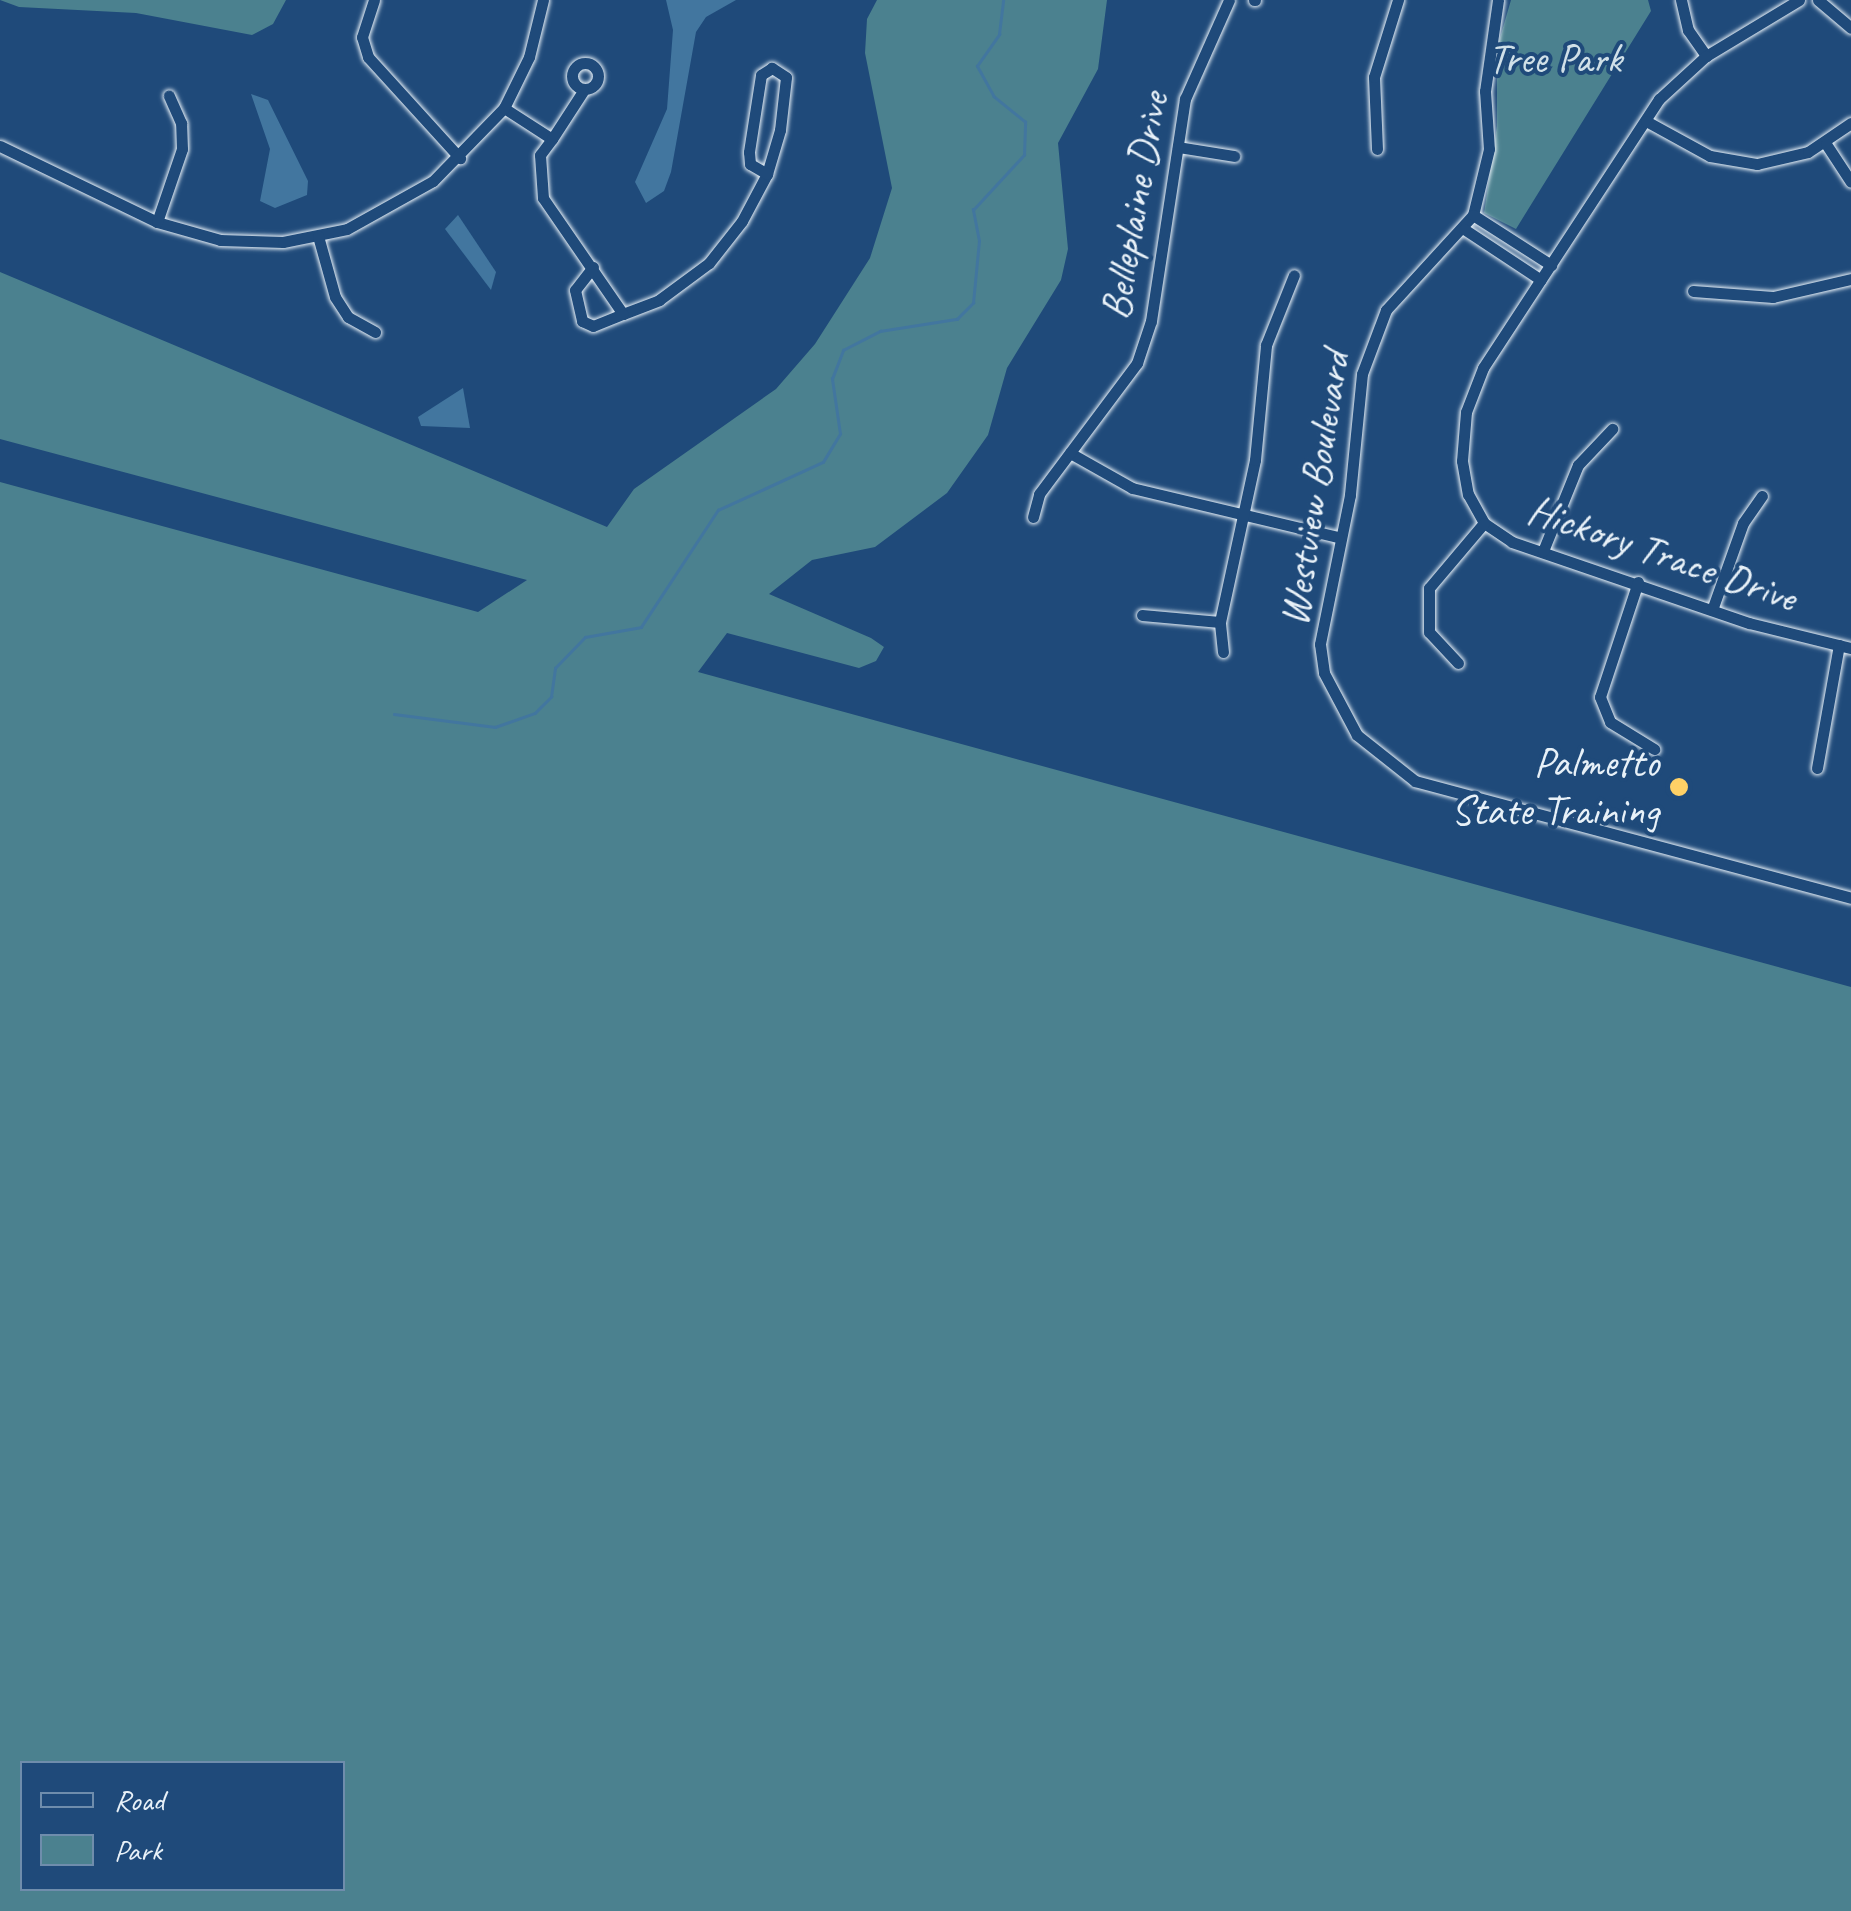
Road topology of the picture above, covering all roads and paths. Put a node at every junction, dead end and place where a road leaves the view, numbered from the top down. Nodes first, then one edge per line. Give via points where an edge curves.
1 (374, 0) edge
2 (543, 0) edge
3 (1229, 0) edge
4 (1398, 0) edge
5 (1498, 0) edge
6 (1681, 0) edge
7 (1799, 0) edge
8 (1818, 0) edge
9 (1851, 28) edge
10 (1706, 56) junction
11 (584, 91) dead end
12 (169, 96) dead end
13 (504, 108) junction
14 (758, 117) junction
15 (1646, 121) junction
16 (781, 122) junction
17 (1851, 124) edge
18 (552, 139) junction
19 (1826, 144) junction
20 (0, 146) edge
21 (1178, 147) junction
22 (1377, 149) dead end
23 (1234, 156) dead end
24 (460, 158) junction
25 (767, 174) junction
26 (1851, 182) edge
27 (1474, 215) junction
28 (158, 222) junction
29 (1464, 229) junction
30 (318, 236) junction
31 (1550, 265) junction
32 (593, 268) junction
33 (1294, 275) dead end
34 (1851, 279) edge
35 (1541, 280) junction
36 (1693, 291) dead end
37 (624, 314) junction
38 (375, 332) dead end
39 (1612, 429) dead end
40 (1070, 453) junction
41 (1762, 496) dead end
42 (1246, 516) junction
43 (1033, 517) dead end
44 (1484, 523) junction
45 (1338, 537) junction
46 (1543, 551) junction
47 (1638, 582) junction
48 (1712, 610) junction
49 (1142, 614) dead end
50 (1220, 622) junction
51 (1845, 647) edge
52 (1223, 652) dead end
53 (1458, 663) dead end
54 (1654, 749) dead end
55 (1817, 768) dead end
56 (1851, 898) edge

1 - 24 street via 362,36 368,57
2 - 13 street via 529,57
3 - 21 street, Belleplaine Drive via 1193,73
4 - 22 street via 1374,77
5 - 27 street, Westview Boulevard via 1485,90 1489,149
6 - 10 street via 1688,30
7 - 10 street, Hickory Trace Drive
8 - 9 street
10 - 15 street, Hickory Trace Drive via 1667,90
11 - 18 street
12 - 28 street via 182,148
13 - 18 street
13 - 24 street
14 - 16 street
14 - 16 street via 761,75 780,69 786,77
14 - 25 street via 750,164
15 - 19 street via 1682,144 1737,162 1771,162
15 - 31 street, Hickory Trace Drive
16 - 25 street
17 - 19 street
18 - 32 street via 540,155 543,198
19 - 26 street
20 - 28 street
21 - 23 street
21 - 40 street, Belleplaine Drive via 1151,321 1137,364
24 - 30 street via 398,205
25 - 37 street via 742,222 709,263 660,300
27 - 29 street, Westview Boulevard
27 - 31 street
28 - 30 street via 220,240
29 - 35 street
29 - 45 street, Westview Boulevard via 1410,280 1374,336
30 - 38 street via 335,298 348,317
31 - 35 street, Hickory Trace Drive
32 - 37 street
32 - 37 street via 575,290 582,321 593,326
33 - 42 street via 1266,345
34 - 36 street via 1773,297
35 - 44 street, Hickory Trace Drive via 1482,368 1466,412 1462,461 1468,494
39 - 46 street via 1578,465
40 - 42 street via 1132,488
40 - 43 street, Belleplaine Drive via 1039,494
41 - 48 street via 1743,523
42 - 45 street
42 - 50 street
44 - 46 street, Hickory Trace Drive
44 - 53 street via 1430,588 1429,632
45 - 56 street, Westview Boulevard via 1320,644 1324,674 1357,735 1392,768 1438,789
46 - 47 street, Hickory Trace Drive
47 - 48 street, Hickory Trace Drive
47 - 54 street via 1600,697 1610,722
48 - 51 street, Hickory Trace Drive
49 - 50 street
50 - 52 street
51 - 55 street

